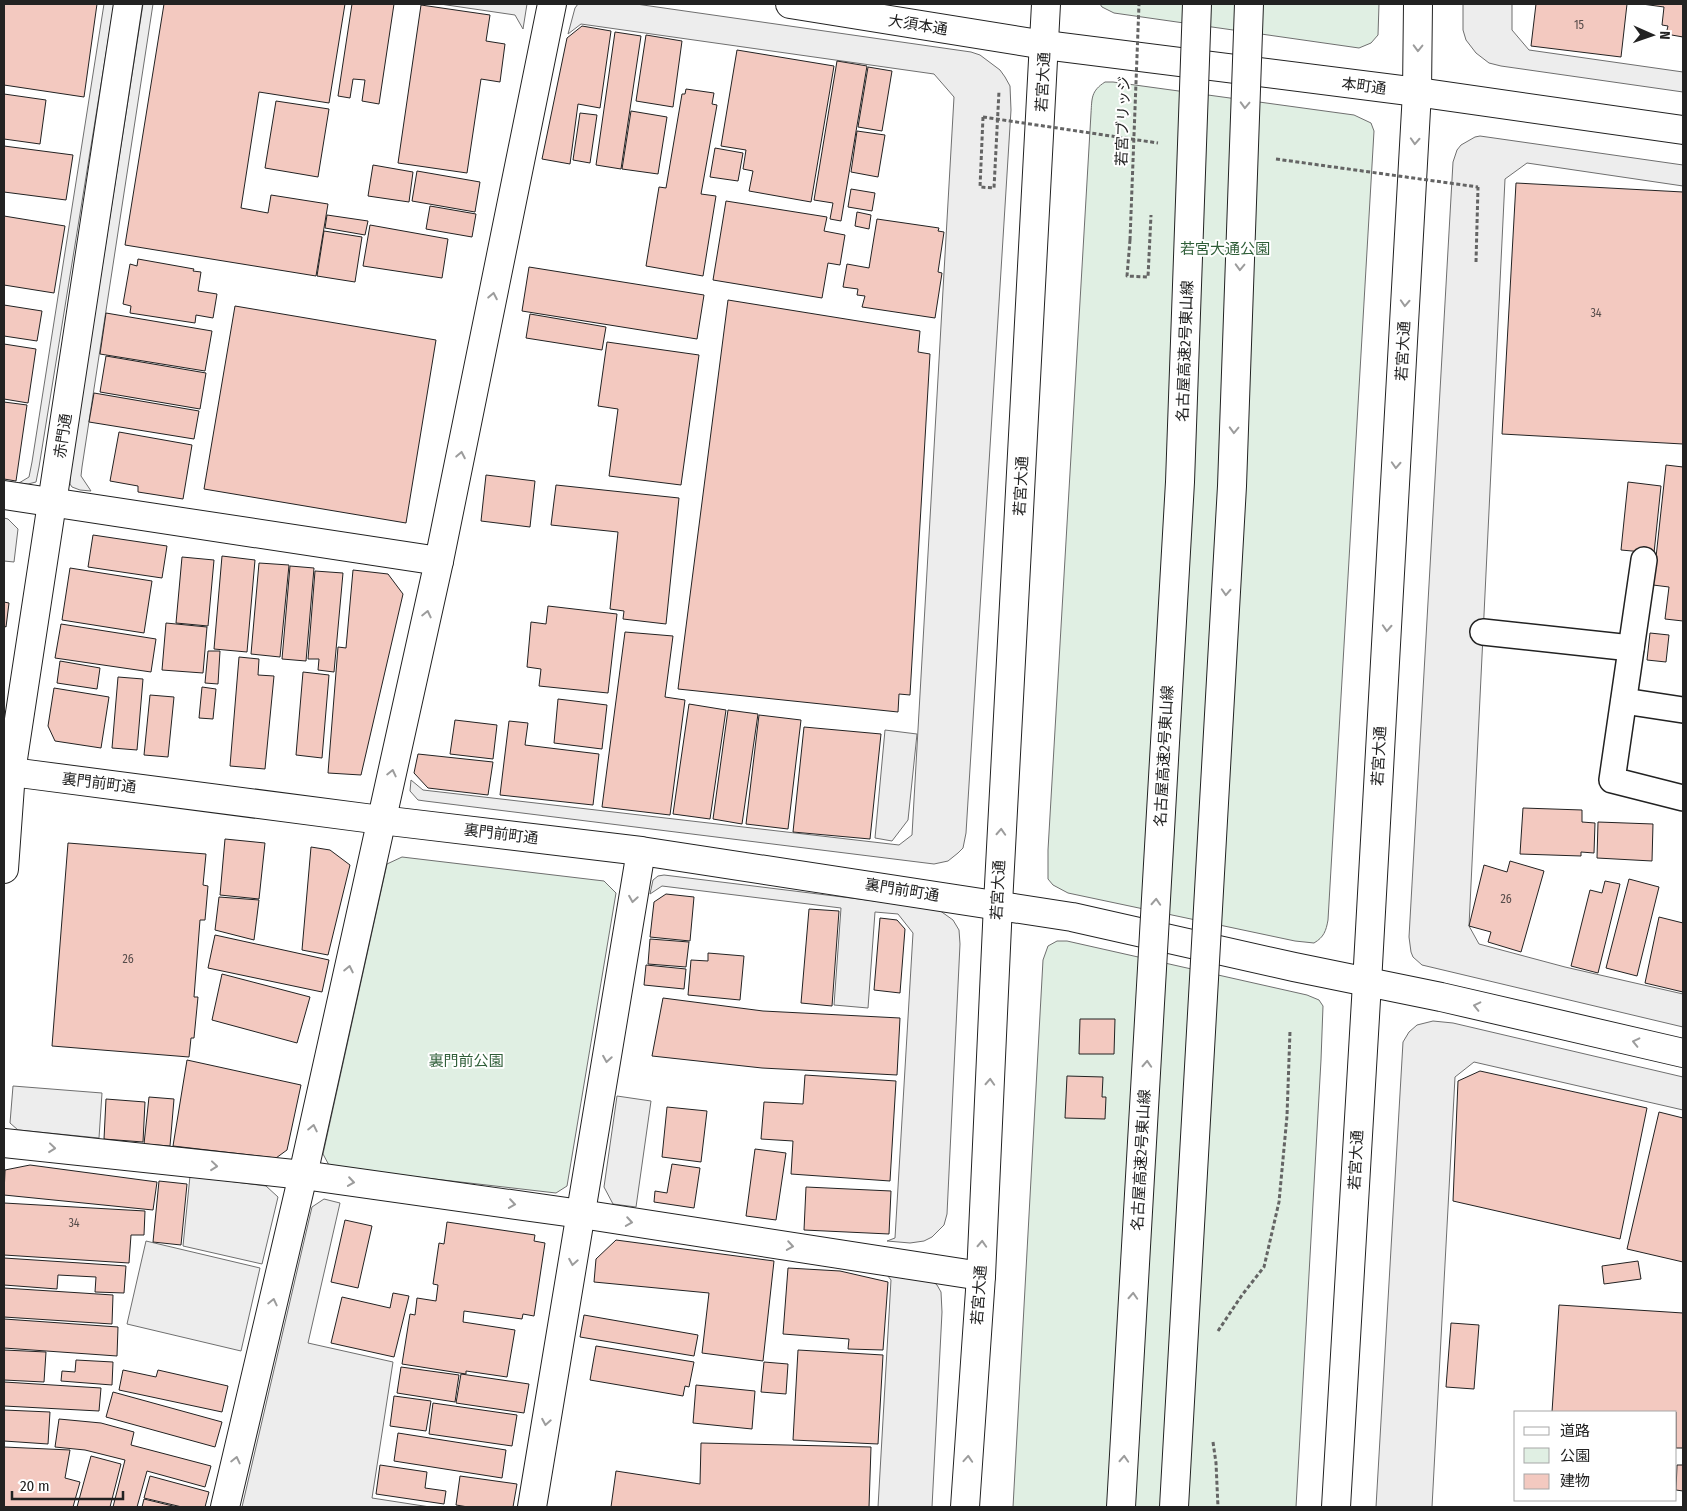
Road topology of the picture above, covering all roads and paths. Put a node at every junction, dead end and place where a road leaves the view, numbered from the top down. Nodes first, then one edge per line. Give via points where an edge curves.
1 (128, 4) edge
2 (552, 4) edge
3 (790, 4) edge
4 (1046, 4) edge
5 (1139, 4) edge
6 (1197, 4) edge
7 (1249, 4) edge
8 (1418, 4) edge
9 (1045, 45) junction
10 (999, 91) dead end
11 (1418, 92) junction
12 (982, 116) dead end
13 (1683, 130) edge
14 (1478, 187) dead end
15 (1150, 215) dead end
16 (1476, 262) dead end
17 (4, 495) edge
18 (53, 502) junction
19 (1644, 560) dead end
20 (439, 561) junction
21 (1483, 632) dead end
22 (1631, 648) junction
23 (1624, 701) junction
24 (1683, 710) edge
25 (8, 771) edge
26 (1683, 798) edge
27 (381, 820) junction
28 (641, 851) junction
29 (4, 869) edge
30 (998, 904) junction
31 (1367, 983) junction
32 (1290, 1031) dead end
33 (1683, 1053) edge
34 (4, 1143) edge
35 (303, 1176) junction
36 (581, 1214) junction
37 (981, 1276) junction
38 (1216, 1336) dead end
39 (1212, 1438) dead end
40 (225, 1507) edge
41 (532, 1507) edge
42 (965, 1507) edge
43 (1121, 1507) edge
44 (1174, 1507) edge
45 (1218, 1507) edge
46 (1336, 1507) edge

1 - 18 main road, 赤門通
20 -> 2 main road
3 - 9 main road, 大須本通
4 - 9 main road, 若宮大通
5 - 15 path, 若宮ブリッジ, bridge via 1127,276 1148,277
43 -> 6 main road, 名古屋高速2号東山線, bridge via 1180,482
7 -> 44 main road, bridge via 1232,486
8 -> 11 main road, 若宮大通
9 - 11 main road, 本町通
30 -> 9 main road, 若宮大通
10 - 12 path via 994,188 980,187
11 - 13 main road, 本町通
11 -> 31 main road, 若宮大通
14 - 16 path
17 - 18 main road
18 - 20 main road
18 - 25 main road, 赤門通
19 - 22 street
27 -> 20 main road
21 - 22 street
22 - 23 street
23 - 24 street
23 - 26 street via 1612,780
25 - 27 main road, 裏門前町通
25 - 29 main road, 赤門通
27 - 28 main road, 裏門前町通
35 -> 27 main road
28 - 30 main road, 裏門前町通
28 -> 36 main road
30 - 31 main road, 裏門前町通 via 1072,917
37 -> 30 main road, 若宮大通
33 -> 31 main road, 裏門前町通
31 - 46 main road, 若宮大通
32 - 38 path via 1280,1202 1264,1267
34 -> 35 main road
35 -> 36 main road
40 -> 35 main road
36 -> 37 main road
36 -> 41 main road
42 -> 37 main road, 若宮大通
39 - 45 path

